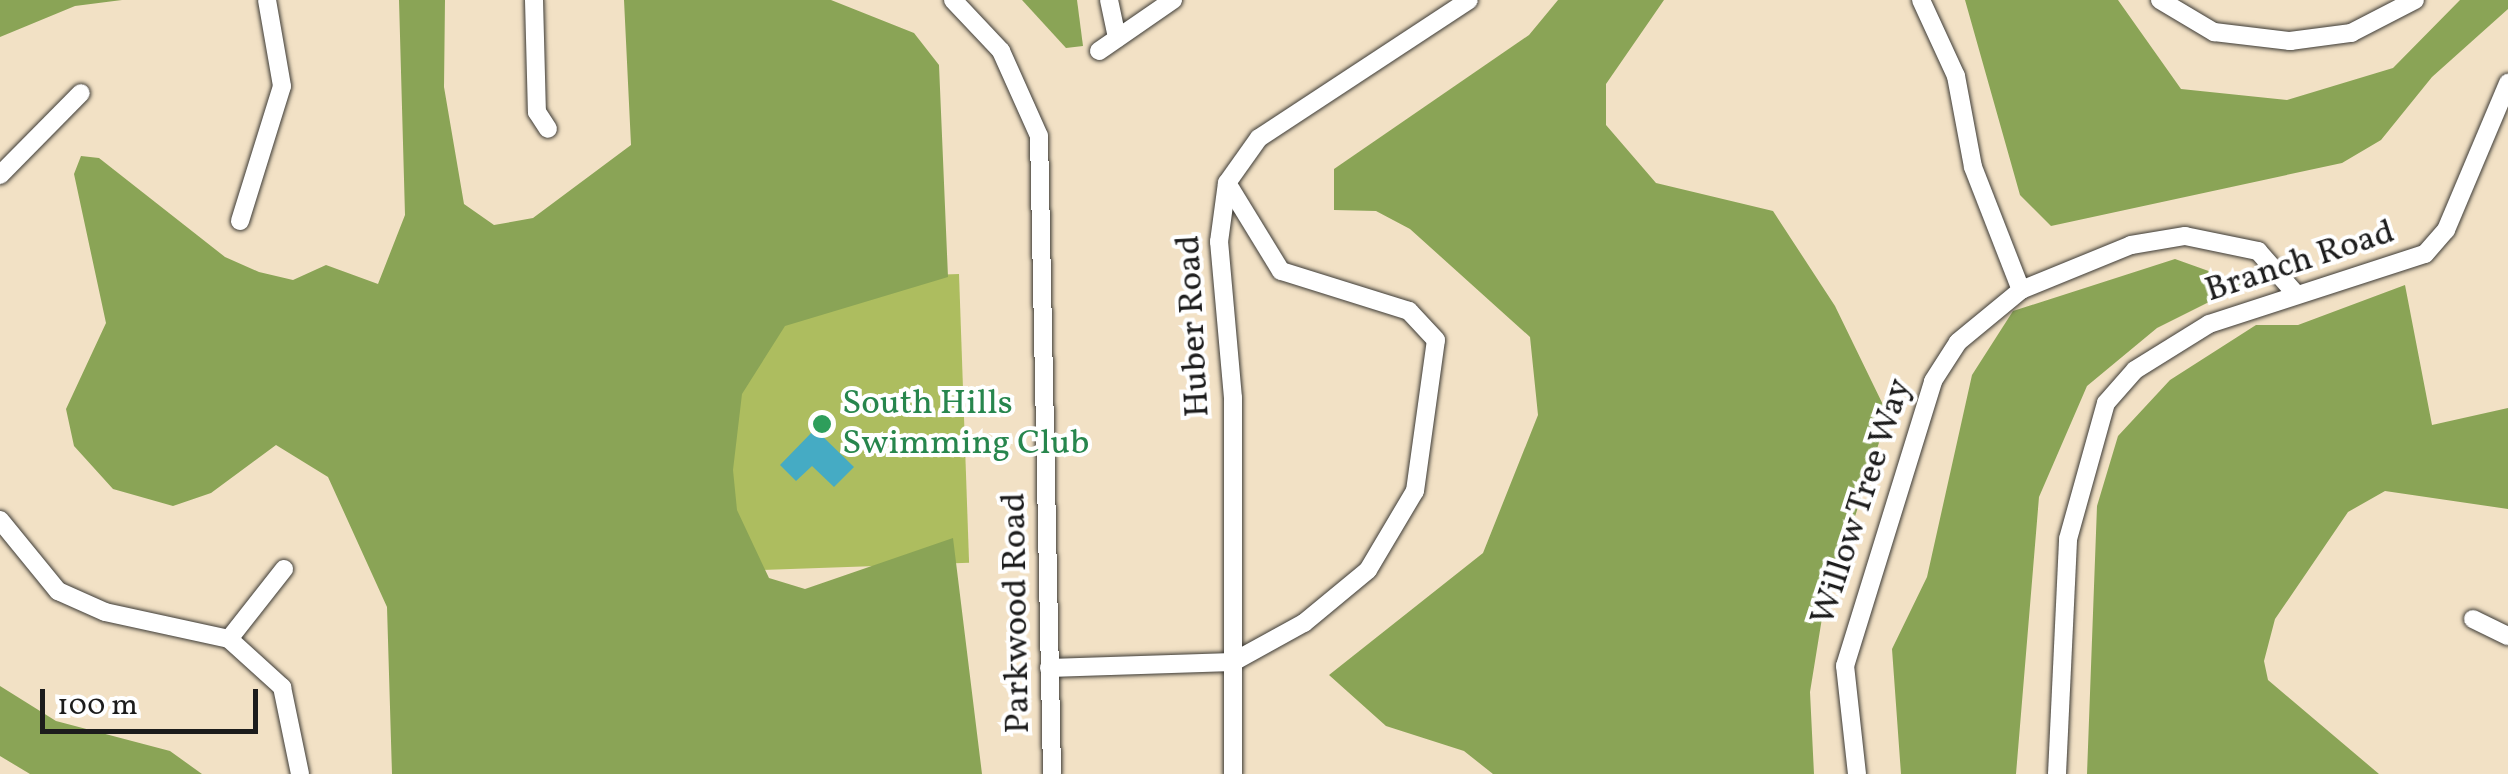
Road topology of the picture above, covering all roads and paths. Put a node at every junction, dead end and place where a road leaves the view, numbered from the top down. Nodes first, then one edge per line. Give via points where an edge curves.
1 (267, 0) edge
2 (534, 0) edge
3 (952, 0) edge
4 (1109, 0) edge
5 (1172, 0) edge
6 (1469, 0) edge
7 (1921, 0) edge
8 (2160, 0) edge
9 (2416, 0) edge
10 (1117, 38) junction
11 (1099, 51) dead end
12 (2508, 82) edge
13 (80, 93) dead end
14 (548, 129) dead end
15 (0, 175) edge
16 (1227, 183) junction
17 (240, 220) dead end
18 (2021, 290) junction
19 (2295, 293) junction
20 (0, 520) edge
21 (284, 569) dead end
22 (2473, 620) dead end
23 (2508, 636) edge
24 (229, 639) junction
25 (1232, 662) junction
26 (1049, 668) junction
27 (1235, 773) edge
28 (300, 774) edge
29 (1052, 774) edge
30 (1857, 774) edge
31 (2057, 774) edge

1 - 17 street via 282,86
2 - 14 street via 538,112
3 - 26 street, Parkwood Road via 1001,52 1039,136
4 - 10 street
5 - 10 street
6 - 16 street, Huber Road via 1259,138
7 - 18 street via 1956,76 1973,166
8 - 9 street via 2214,32 2290,42 2351,33
10 - 11 street
12 - 19 street, Branch Road via 2446,230 2425,254 2402,269
13 - 15 street
16 - 25 street, Huber Road via 1219,242 1233,398
16 - 25 street via 1282,271 1409,310 1436,340 1438,369 1415,491 1377,556 1304,623
18 - 19 street, Willow Tree Way via 2131,245 2185,236 2258,251
18 - 30 street, Willow Tree Way via 1958,342 1933,382 1845,666
19 - 31 street, Branch Road via 2178,342 2106,403 2068,539
20 - 24 street via 58,591 105,612
21 - 24 street
22 - 23 street
24 - 28 street via 282,687
25 - 26 street
25 - 27 street, Huber Road
26 - 29 street, Parkwood Road

